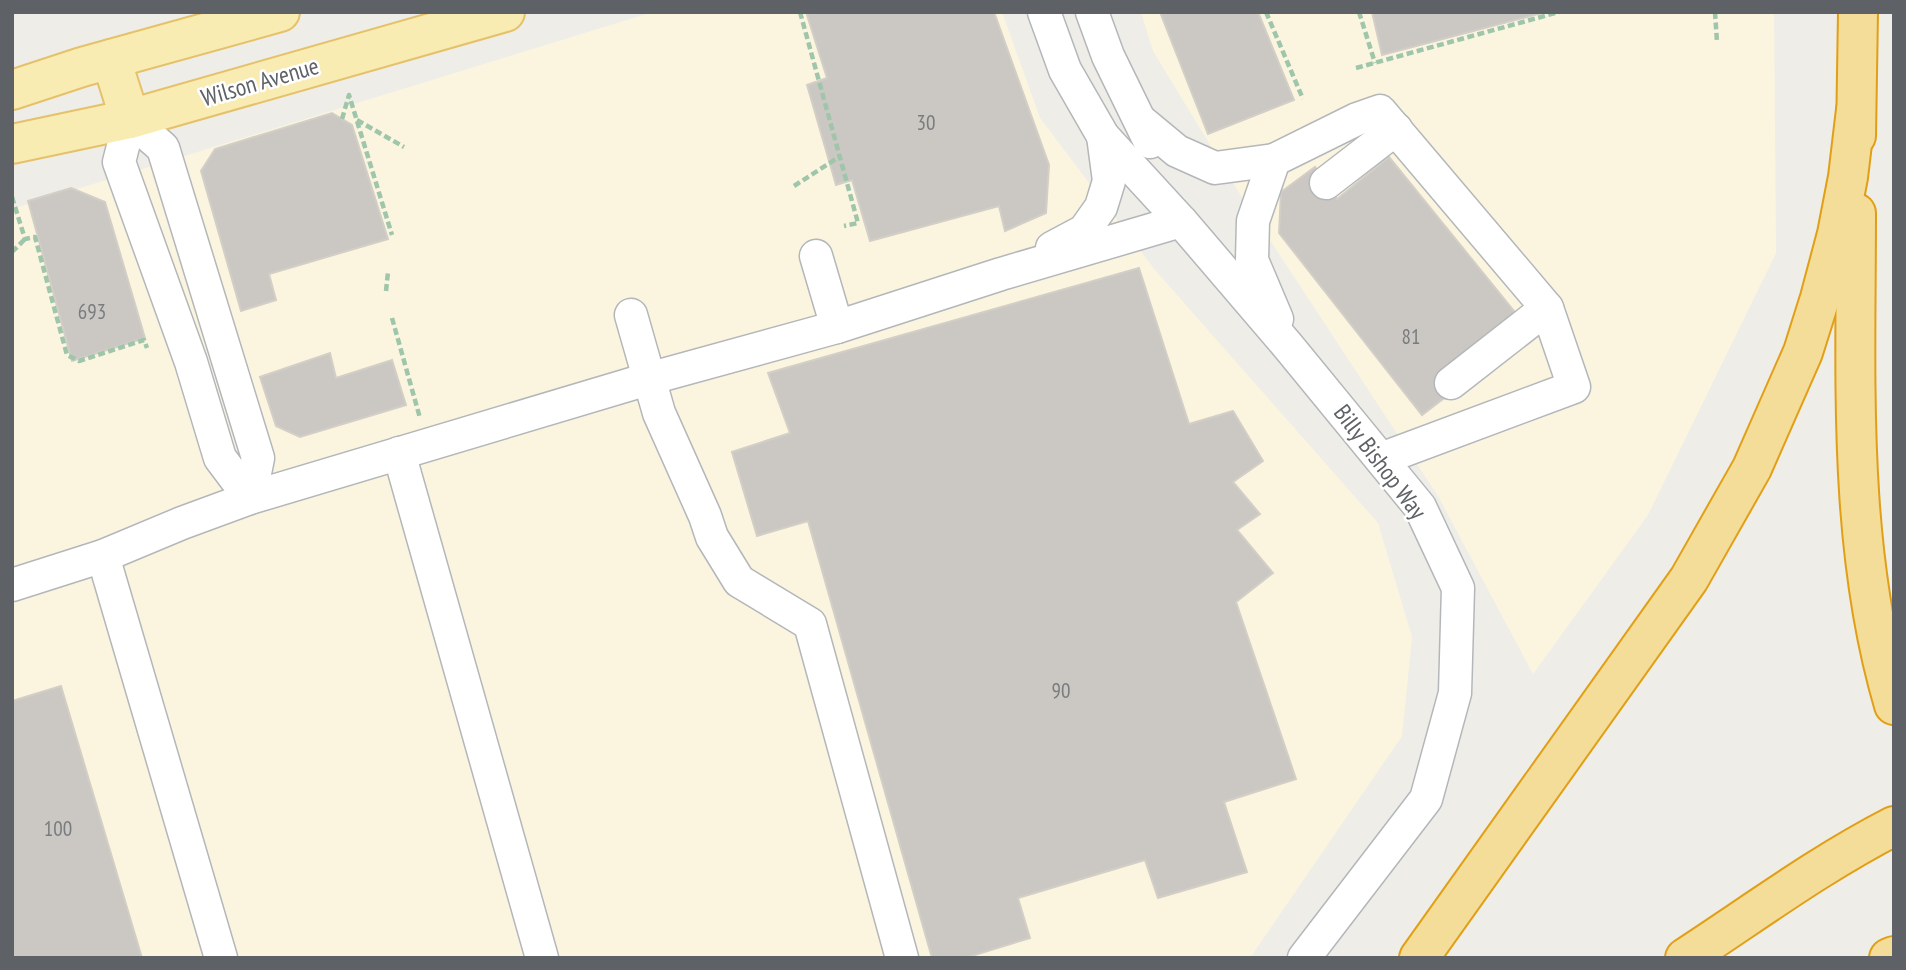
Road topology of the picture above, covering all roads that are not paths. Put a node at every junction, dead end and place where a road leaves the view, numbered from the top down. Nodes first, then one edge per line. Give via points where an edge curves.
1 (280, 12) edge
2 (505, 12) edge
3 (1044, 12) edge
4 (1093, 12) edge
5 (1858, 12) edge
6 (111, 59) junction
7 (12, 90) edge
8 (1856, 110) junction
9 (130, 119) junction
10 (1142, 122) junction
11 (1396, 130) junction
12 (1103, 136) junction
13 (12, 144) edge
14 (1274, 160) junction
15 (1326, 183) dead end
16 (1181, 221) junction
17 (816, 256) dead end
18 (1001, 274) junction
19 (1547, 308) junction
20 (631, 315) dead end
21 (836, 327) junction
22 (1288, 346) junction
23 (648, 379) junction
24 (1451, 383) dead end
25 (400, 453) junction
26 (1381, 459) junction
27 (250, 498) junction
28 (103, 556) junction
29 (12, 584) edge
30 (1894, 705) edge
31 (1894, 826) edge
32 (221, 958) edge
33 (542, 958) edge
34 (902, 958) edge
35 (1304, 958) edge
36 (1419, 958) edge
37 (1685, 958) edge

1 - 6 main road
2 - 9 main road, Wilson Avenue
3 - 12 street, Billy Bishop Way via 1065,70
4 - 10 street, Billy Bishop Way via 1108,56
5 - 8 highway
6 - 7 main road
6 - 9 main road
8 - 30 highway via 1860,507 1876,636
8 - 36 highway via 1848,177 1820,298 1803,352 1752,468 1689,579
9 - 13 main road, Wilson Avenue
9 - 27 street via 119,162 191,362 220,458
9 - 27 street via 163,148 258,458
10 - 14 street via 1177,151 1215,168
10 - 16 street, Billy Bishop Way
11 - 14 street via 1380,111
11 - 15 street
11 - 19 street
12 - 16 street, Billy Bishop Way
12 - 18 street via 1109,181 1101,206 1084,231
14 - 22 street via 1252,221 1252,260
16 - 18 street
16 - 22 street, Billy Bishop Way
17 - 21 street
18 - 21 street
19 - 24 street
19 - 26 street via 1574,387
20 - 23 street
21 - 23 street
22 - 26 street, Billy Bishop Way
23 - 25 street
23 - 34 street via 712,537 739,581 810,624
25 - 27 street
25 - 33 street
26 - 35 street, Billy Bishop Way via 1420,507 1458,588 1455,693 1426,799
27 - 28 street
28 - 29 street
28 - 32 street
31 - 37 highway via 1795,884

